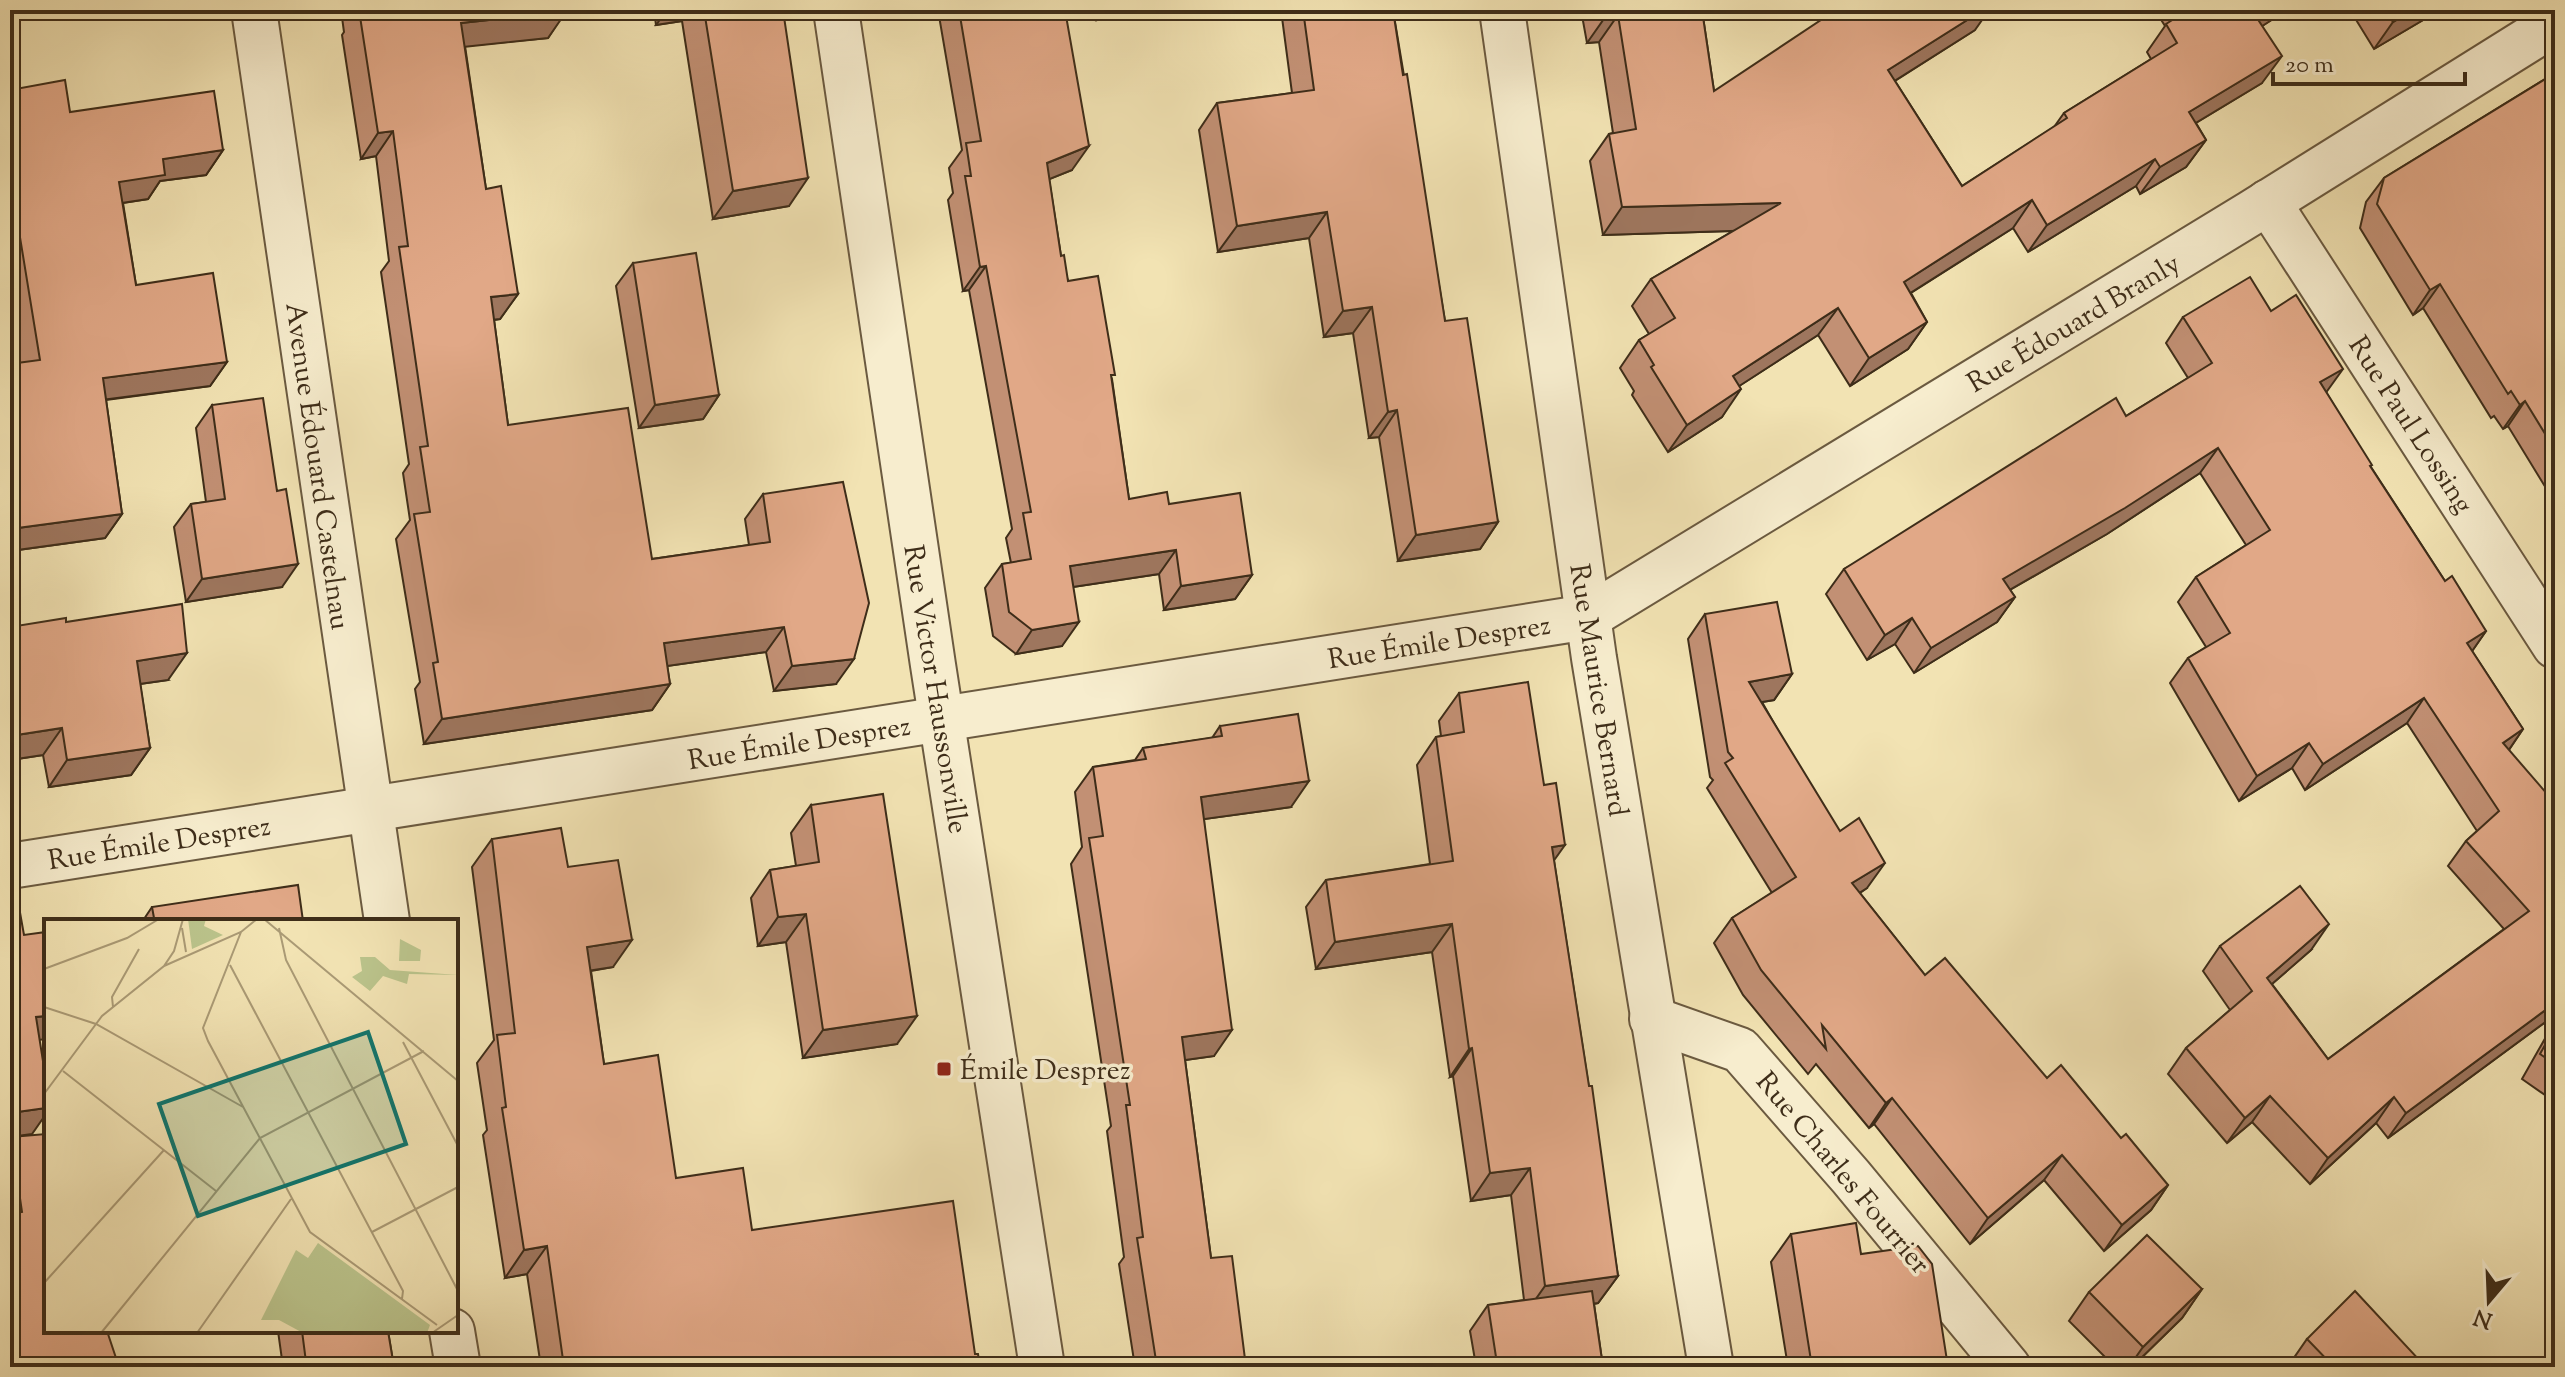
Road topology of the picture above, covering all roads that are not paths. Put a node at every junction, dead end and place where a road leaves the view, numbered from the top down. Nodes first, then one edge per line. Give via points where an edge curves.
1 (254, 10) edge
2 (836, 10) edge
3 (1502, 10) edge
4 (2555, 23) edge
5 (2268, 202) junction
6 (1588, 617) junction
7 (2555, 646) edge
8 (942, 719) junction
9 (369, 809) junction
10 (10, 866) edge
11 (387, 919) edge
12 (1652, 1019) junction
13 (452, 1333) edge
14 (458, 1367) edge
15 (1042, 1367) edge
16 (1711, 1367) edge
17 (2008, 1367) edge

1 - 9 street, Avenue Édouard Castelnau
2 - 8 street, Rue Victor Haussonville
3 - 6 street, Rue Maurice Bernard
4 - 5 street, Rue Édouard Branly
5 - 6 street, Rue Édouard Branly
5 - 7 street, Rue Paul Lossing
6 - 8 street, Rue Émile Desprez
6 - 12 street, Rue Maurice Bernard
8 - 9 street, Rue Émile Desprez
8 - 15 street, Rue Victor Haussonville
9 - 10 street, Rue Émile Desprez
9 - 11 street, Avenue Édouard Castelnau
12 - 16 street, Rue Maurice Bernard
12 - 17 street, Rue Charles Fourrier via 1740,1050
13 - 14 street

